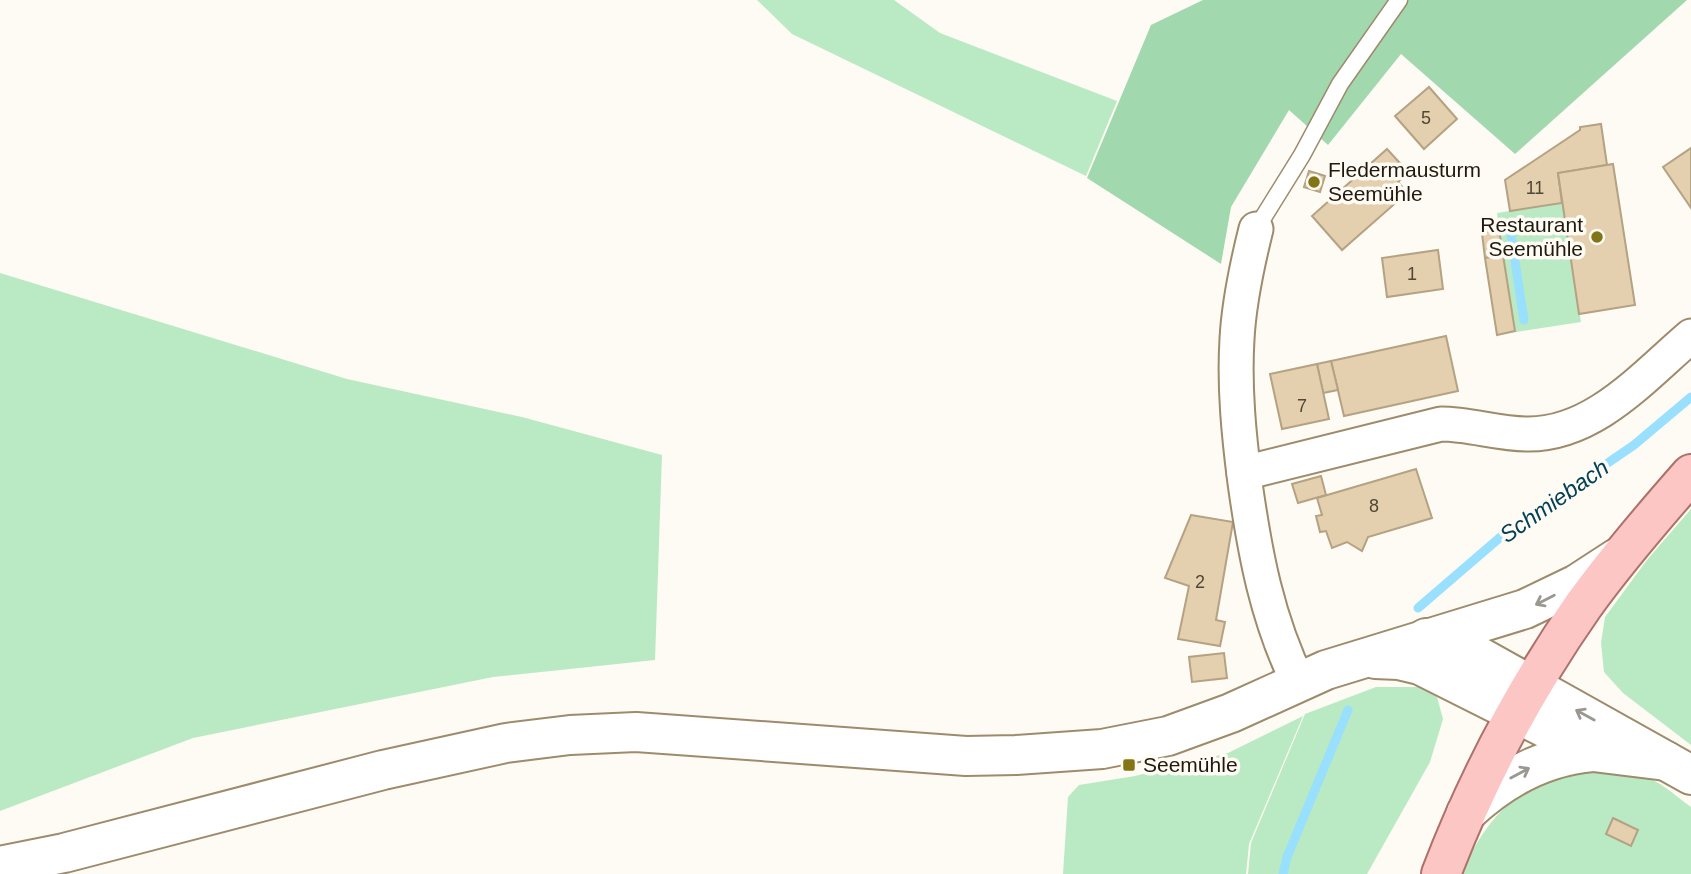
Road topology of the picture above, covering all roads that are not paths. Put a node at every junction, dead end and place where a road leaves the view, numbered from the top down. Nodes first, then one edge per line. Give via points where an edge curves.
1 (1399, 0) edge
2 (1256, 229) joint
3 (1691, 336) edge
4 (1244, 473) junction
5 (1691, 474) edge
6 (1625, 553) junction
7 (1426, 638) junction
8 (1329, 671) junction
9 (1525, 699) junction
10 (1593, 752) junction
11 (1678, 768) edge
12 (1466, 813) junction
13 (0, 866) edge
14 (1441, 874) edge

1 - 2 lane via 1340,84
2 - 4 street via 1243,281 1237,340 1237,407
3 - 4 street via 1607,408 1577,424 1529,435 1441,424
4 - 8 street via 1268,606
5 - 6 main road
6 -> 7 street via 1533,606
6 - 9 main road via 1585,604
7 - 8 street
7 - 9 street via 1464,649
8 - 9 street via 1399,660
8 - 13 street via 1168,736 1102,749 966,756 635,733 506,743
9 - 10 street
11 -> 9 street
9 - 12 main road
10 - 11 street
12 -> 10 street via 1522,771 1548,760
12 - 14 main road

